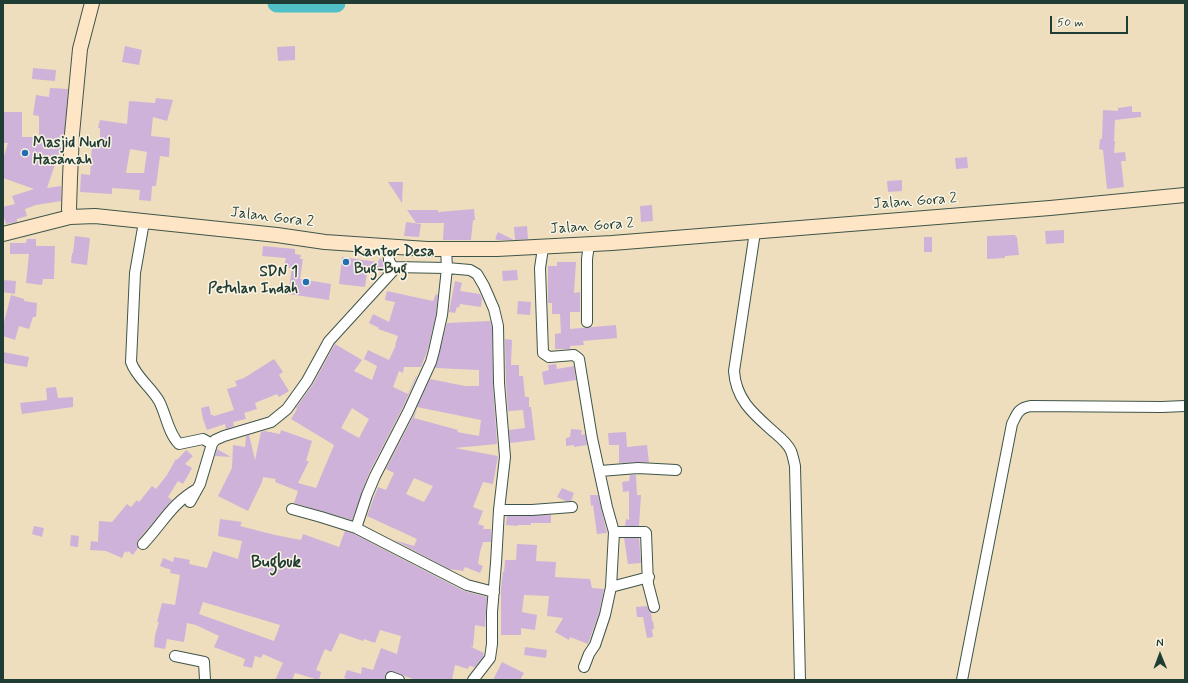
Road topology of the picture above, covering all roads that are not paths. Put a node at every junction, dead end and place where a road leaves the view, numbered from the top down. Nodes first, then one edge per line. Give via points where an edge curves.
1 (91, 4) edge
2 (1185, 195) edge
3 (70, 217) junction
4 (144, 222) junction
5 (755, 232) junction
6 (3, 234) edge
7 (589, 244) junction
8 (388, 246) junction
9 (543, 248) junction
10 (446, 250) junction
11 (393, 267) junction
12 (447, 268) junction
13 (587, 322) dead end
14 (1185, 406) edge
15 (212, 444) junction
16 (676, 470) dead end
17 (600, 471) junction
18 (198, 489) junction
19 (190, 502) dead end
20 (572, 507) dead end
21 (292, 510) dead end
22 (499, 510) junction
23 (356, 528) junction
24 (614, 532) junction
25 (143, 544) dead end
26 (649, 577) junction
27 (611, 587) junction
28 (494, 592) junction
29 (654, 607) dead end
30 (175, 656) dead end
31 (584, 667) dead end
32 (205, 680) edge
33 (473, 680) edge
34 (800, 680) edge
35 (962, 680) edge

1 - 3 street via 80,49 72,134
2 - 5 street, Jalan Gora 2
3 - 4 street, Jalan Gora 2 via 95,216
3 - 6 street, Jalan Gora 2
4 - 8 street, Jalan Gora 2 via 325,242
4 - 15 street via 135,273 131,362 158,400 172,434 179,444 203,439
5 - 7 street, Jalan Gora 2
5 - 34 street via 734,371 735,382 746,405 785,442 791,451 795,466
7 - 9 street, Jalan Gora 2
7 - 13 street
8 - 10 street, Jalan Gora 2
8 - 11 street via 389,261
9 - 10 street, Jalan Gora 2
9 - 17 street via 540,268 543,353 549,357 578,357
10 - 12 street
11 - 12 street
11 - 15 street via 392,272 329,341 307,381 287,410 271,422 224,436
12 - 22 street via 470,270 477,274 496,315 505,457
12 - 23 street via 442,315 431,362 374,476
14 - 35 street via 1031,406 1024,407 1018,412 1012,424
15 - 18 street
16 - 17 street via 638,468
17 - 24 street
18 - 19 street
18 - 25 street via 180,500
20 - 22 street
21 - 23 street
22 - 28 street
23 - 28 street via 467,585
24 - 26 street via 646,533
24 - 27 street
26 - 27 street
26 - 29 street
27 - 31 street via 599,633
28 - 33 street via 490,658
30 - 32 street via 204,662

